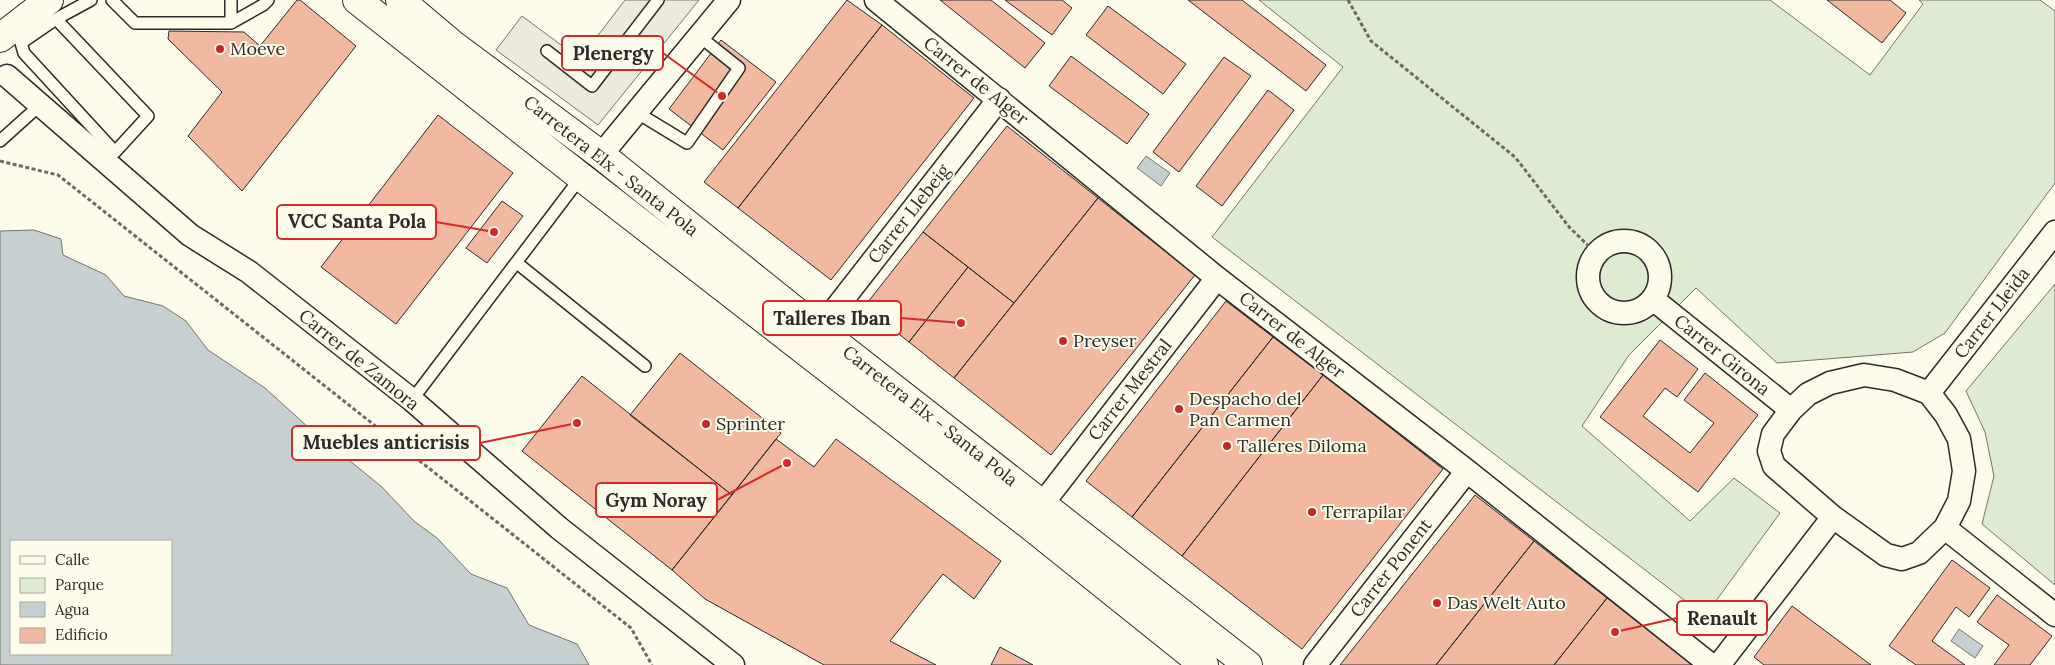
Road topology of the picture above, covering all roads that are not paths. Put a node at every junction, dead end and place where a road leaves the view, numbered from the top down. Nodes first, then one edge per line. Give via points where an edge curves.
1 (90, 0) edge
2 (112, 0) edge
3 (231, 0) edge
4 (268, 0) edge
5 (358, 0) edge
6 (400, 0) edge
7 (658, 0) edge
8 (729, 0) edge
9 (876, 0) edge
10 (53, 9) edge
11 (231, 23) junction
12 (16, 33) edge
13 (700, 36) junction
14 (547, 51) dead end
15 (7, 76) dead end
16 (999, 99) junction
17 (40, 105) junction
18 (636, 112) junction
19 (0, 141) edge
20 (601, 155) junction
21 (581, 177) junction
22 (2055, 232) edge
23 (517, 263) junction
24 (1217, 278) junction
25 (1654, 300) junction
26 (819, 330) junction
27 (645, 366) dead end
28 (1929, 393) junction
29 (412, 400) junction
30 (1791, 410) junction
31 (1467, 471) junction
32 (1043, 503) junction
33 (1833, 517) junction
34 (1944, 528) junction
35 (2055, 616) edge
36 (733, 665) edge
37 (1204, 665) edge
38 (1248, 665) edge
39 (1315, 665) edge
40 (1711, 665) edge
41 (1719, 665) edge

1 - 10 lane
2 - 11 lane via 135,23
3 - 11 lane
4 - 11 lane
5 - 21 main road, Carretera Elx - Santa Pola
6 - 20 main road, Carretera Elx - Santa Pola via 452,44
7 - 14 lane via 592,86
8 - 13 street
9 - 16 street, Carrer de Alger
10 - 12 main road
10 - 12 lane via 148,116 115,152 24,53
13 - 18 street
13 - 18 lane via 739,68 687,143
15 - 17 street, Carrer de Zamora
16 - 24 street, Carrer de Alger
16 - 26 street, Carrer Llebeig
17 - 19 lane
17 - 29 street, Carrer de Zamora via 190,235 249,272
18 - 20 street
20 - 26 main road, Carretera Elx - Santa Pola
21 - 23 lane
21 - 37 main road, Carretera Elx - Santa Pola
22 - 28 street, Carrer Lleida
23 - 27 lane
23 - 29 lane
24 - 31 street, Carrer de Alger
24 - 32 street, Carrer Mestral
25 - 25 street via 1640,310 1623,314 1601,306 1588,286 1590,263 1596,253 1618,241 1642,245 1655,258 1661,276
25 - 30 street, Carrer Girona
26 - 32 main road, Carretera Elx - Santa Pola
28 - 30 street via 1896,380 1864,375 1830,383 1808,394
28 - 34 street via 1959,439 1964,471 1958,501
29 - 36 street, Carrer de Zamora via 559,528
30 - 33 street via 1773,434 1769,451 1774,466
31 - 39 street, Carrer Ponent
31 - 40 street, Carrer de Alger
32 - 38 main road, Carretera Elx - Santa Pola
33 - 34 street via 1886,556 1902,559 1919,553
33 - 41 street
34 - 35 street

